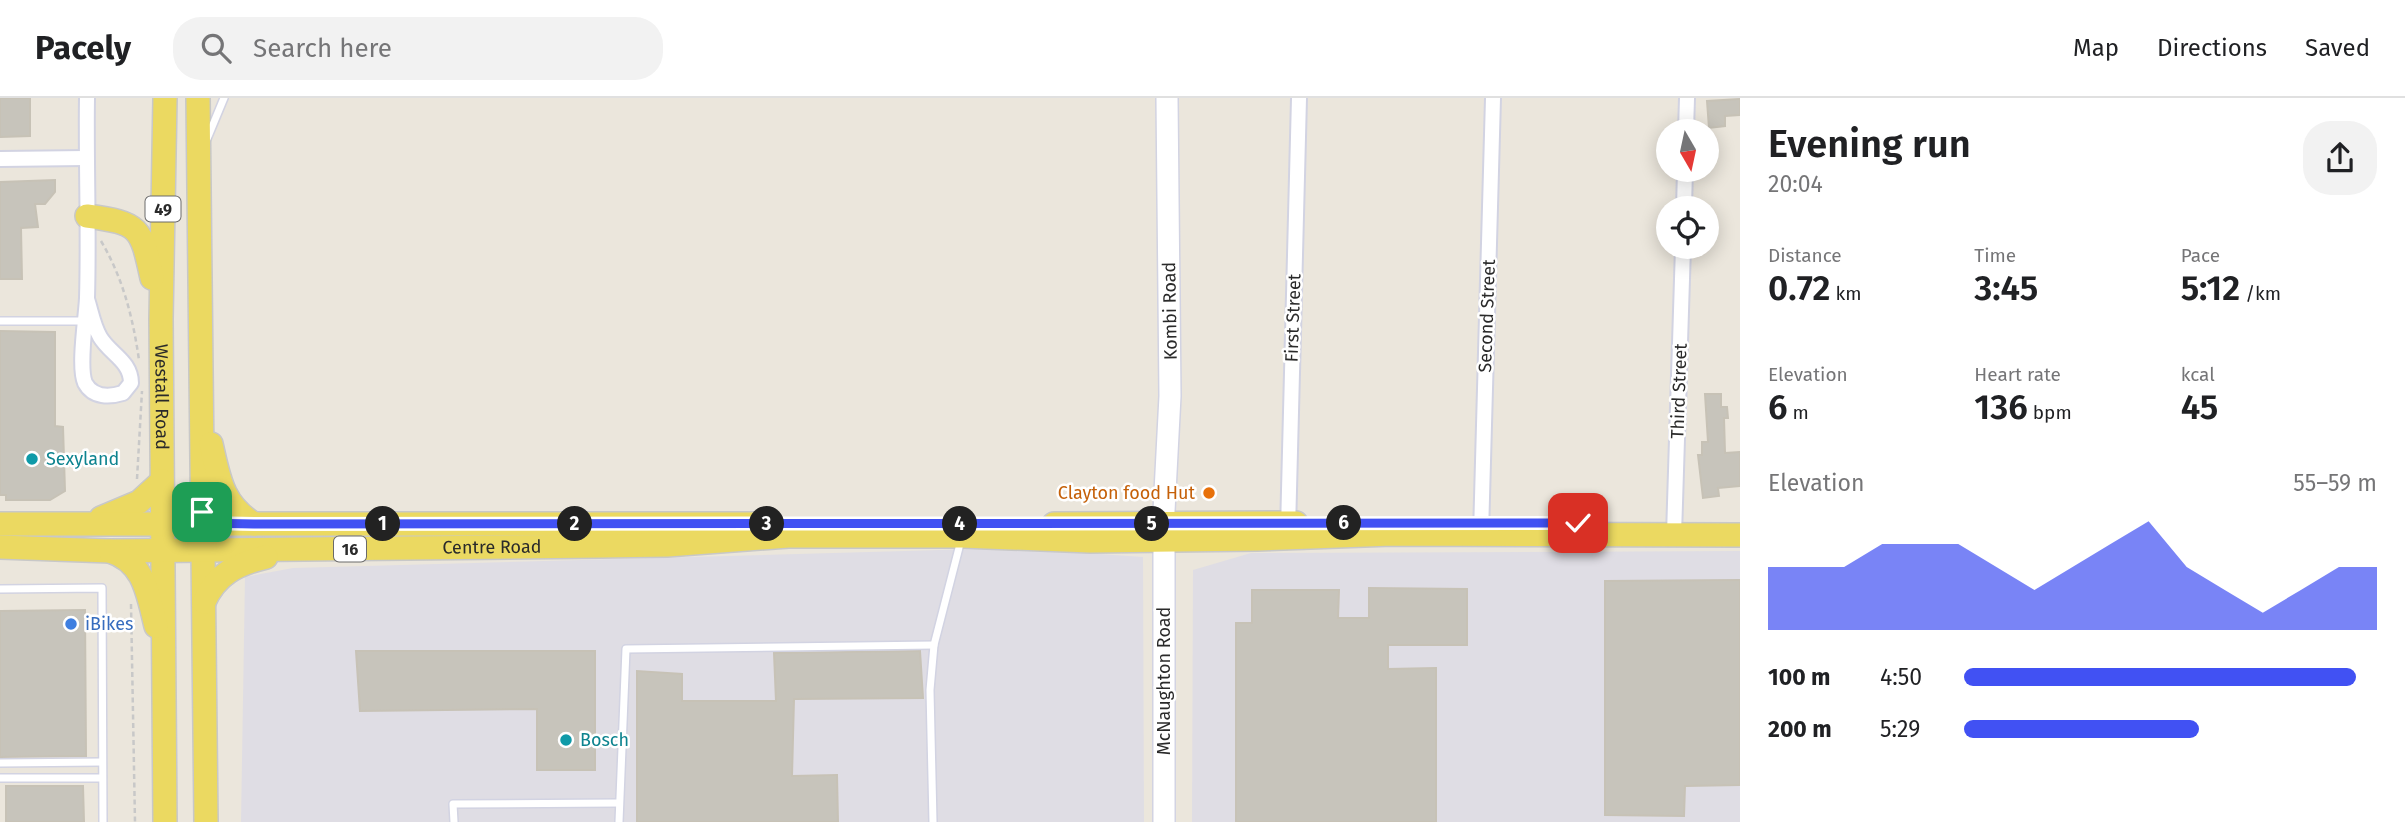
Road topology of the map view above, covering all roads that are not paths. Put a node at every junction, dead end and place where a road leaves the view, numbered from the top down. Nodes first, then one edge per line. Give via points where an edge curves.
1 (87, 98) edge
2 (164, 98) edge
3 (198, 98) edge
4 (224, 98) edge
5 (1167, 98) edge
6 (1299, 98) edge
7 (1493, 98) edge
8 (1687, 98) edge
9 (1686, 119) edge
10 (199, 156) junction
11 (86, 158) junction
12 (0, 159) edge
13 (87, 216) junction
14 (1683, 259) edge
15 (87, 299) junction
16 (161, 319) junction
17 (0, 321) edge
18 (85, 321) junction
19 (201, 400) junction
20 (162, 481) junction
21 (163, 523) junction
22 (202, 523) junction
23 (1740, 523) edge
24 (0, 524) edge
25 (85, 524) junction
26 (254, 524) junction
27 (1481, 529) junction
28 (1674, 529) junction
29 (1288, 530) junction
30 (1164, 532) junction
31 (1740, 535) edge
32 (962, 536) junction
33 (0, 547) edge
34 (203, 549) junction
35 (292, 549) junction
36 (163, 550) junction
37 (110, 551) junction
38 (0, 589) edge
39 (204, 603) junction
40 (934, 645) junction
41 (164, 660) junction
42 (102, 762) junction
43 (0, 763) edge
44 (44, 763) junction
45 (0, 778) edge
46 (44, 778) junction
47 (102, 778) junction
48 (619, 803) junction
49 (103, 822) edge
50 (165, 822) edge
51 (206, 822) edge
52 (454, 822) edge
53 (619, 822) edge
54 (933, 822) edge
55 (1164, 822) edge

1 - 11 street
2 - 16 main road, Westall Road / 49
3 - 10 main road, 49
4 - 10 lane
5 - 30 main road, Kombi Road via 1170,396
6 - 29 street, First Street
7 - 27 street, Second Street
8 - 9 street
10 - 19 main road, 49
11 - 12 street
11 - 13 street
13 - 15 street
13 - 16 main road via 125,222 136,230 145,246
14 - 28 street, Third Street
15 - 18 street, Westall Road
15 - 18 street, Westall Road via 100,337 129,370 131,383 123,393 100,396 84,381
16 - 20 main road, Westall Road / 49
17 - 18 lane
19 - 22 main road, 49
19 - 26 main road via 224,494 241,516
20 - 21 main road, Westall Road / 49
20 - 25 main road via 139,502
21 - 22 main road, Centre Road / 16
21 - 25 main road, Centre Road / 16
21 - 36 main road, Westall Road / 49
22 - 26 main road, Centre Road / 16
22 - 34 main road, 49
23 - 28 main road, Centre Road / 16
24 - 25 main road, Centre Road / 16
26 - 30 main road, Centre Road / 16
27 - 28 main road, Centre Road / 16
27 - 29 main road, Centre Road / 16 via 1392,534
28 - 31 main road, Centre Road / 16
29 - 30 main road, Centre Road / 16
30 - 32 main road, Centre Road / 16 via 1090,541
30 - 55 main road, McNaughton Road
32 - 35 main road, Centre Road / 16
32 - 40 lane
33 - 37 main road, Centre Road / 16
34 - 35 main road, Centre Road / 16
34 - 36 main road, Centre Road / 16
34 - 39 main road, 49
35 - 39 main road via 231,569 213,584
36 - 37 main road, Centre Road / 16
36 - 41 main road, Westall Road / 49
37 - 41 main road via 123,555 138,570
38 - 42 lane via 102,588
39 - 51 main road, 49
40 - 48 lane via 626,649
40 - 54 lane via 930,690
41 - 50 main road, Westall Road / 49
42 - 44 lane
42 - 47 lane
43 - 44 lane
44 - 46 lane
45 - 46 lane
46 - 47 lane
47 - 49 lane
48 - 52 lane via 453,804
48 - 53 lane

